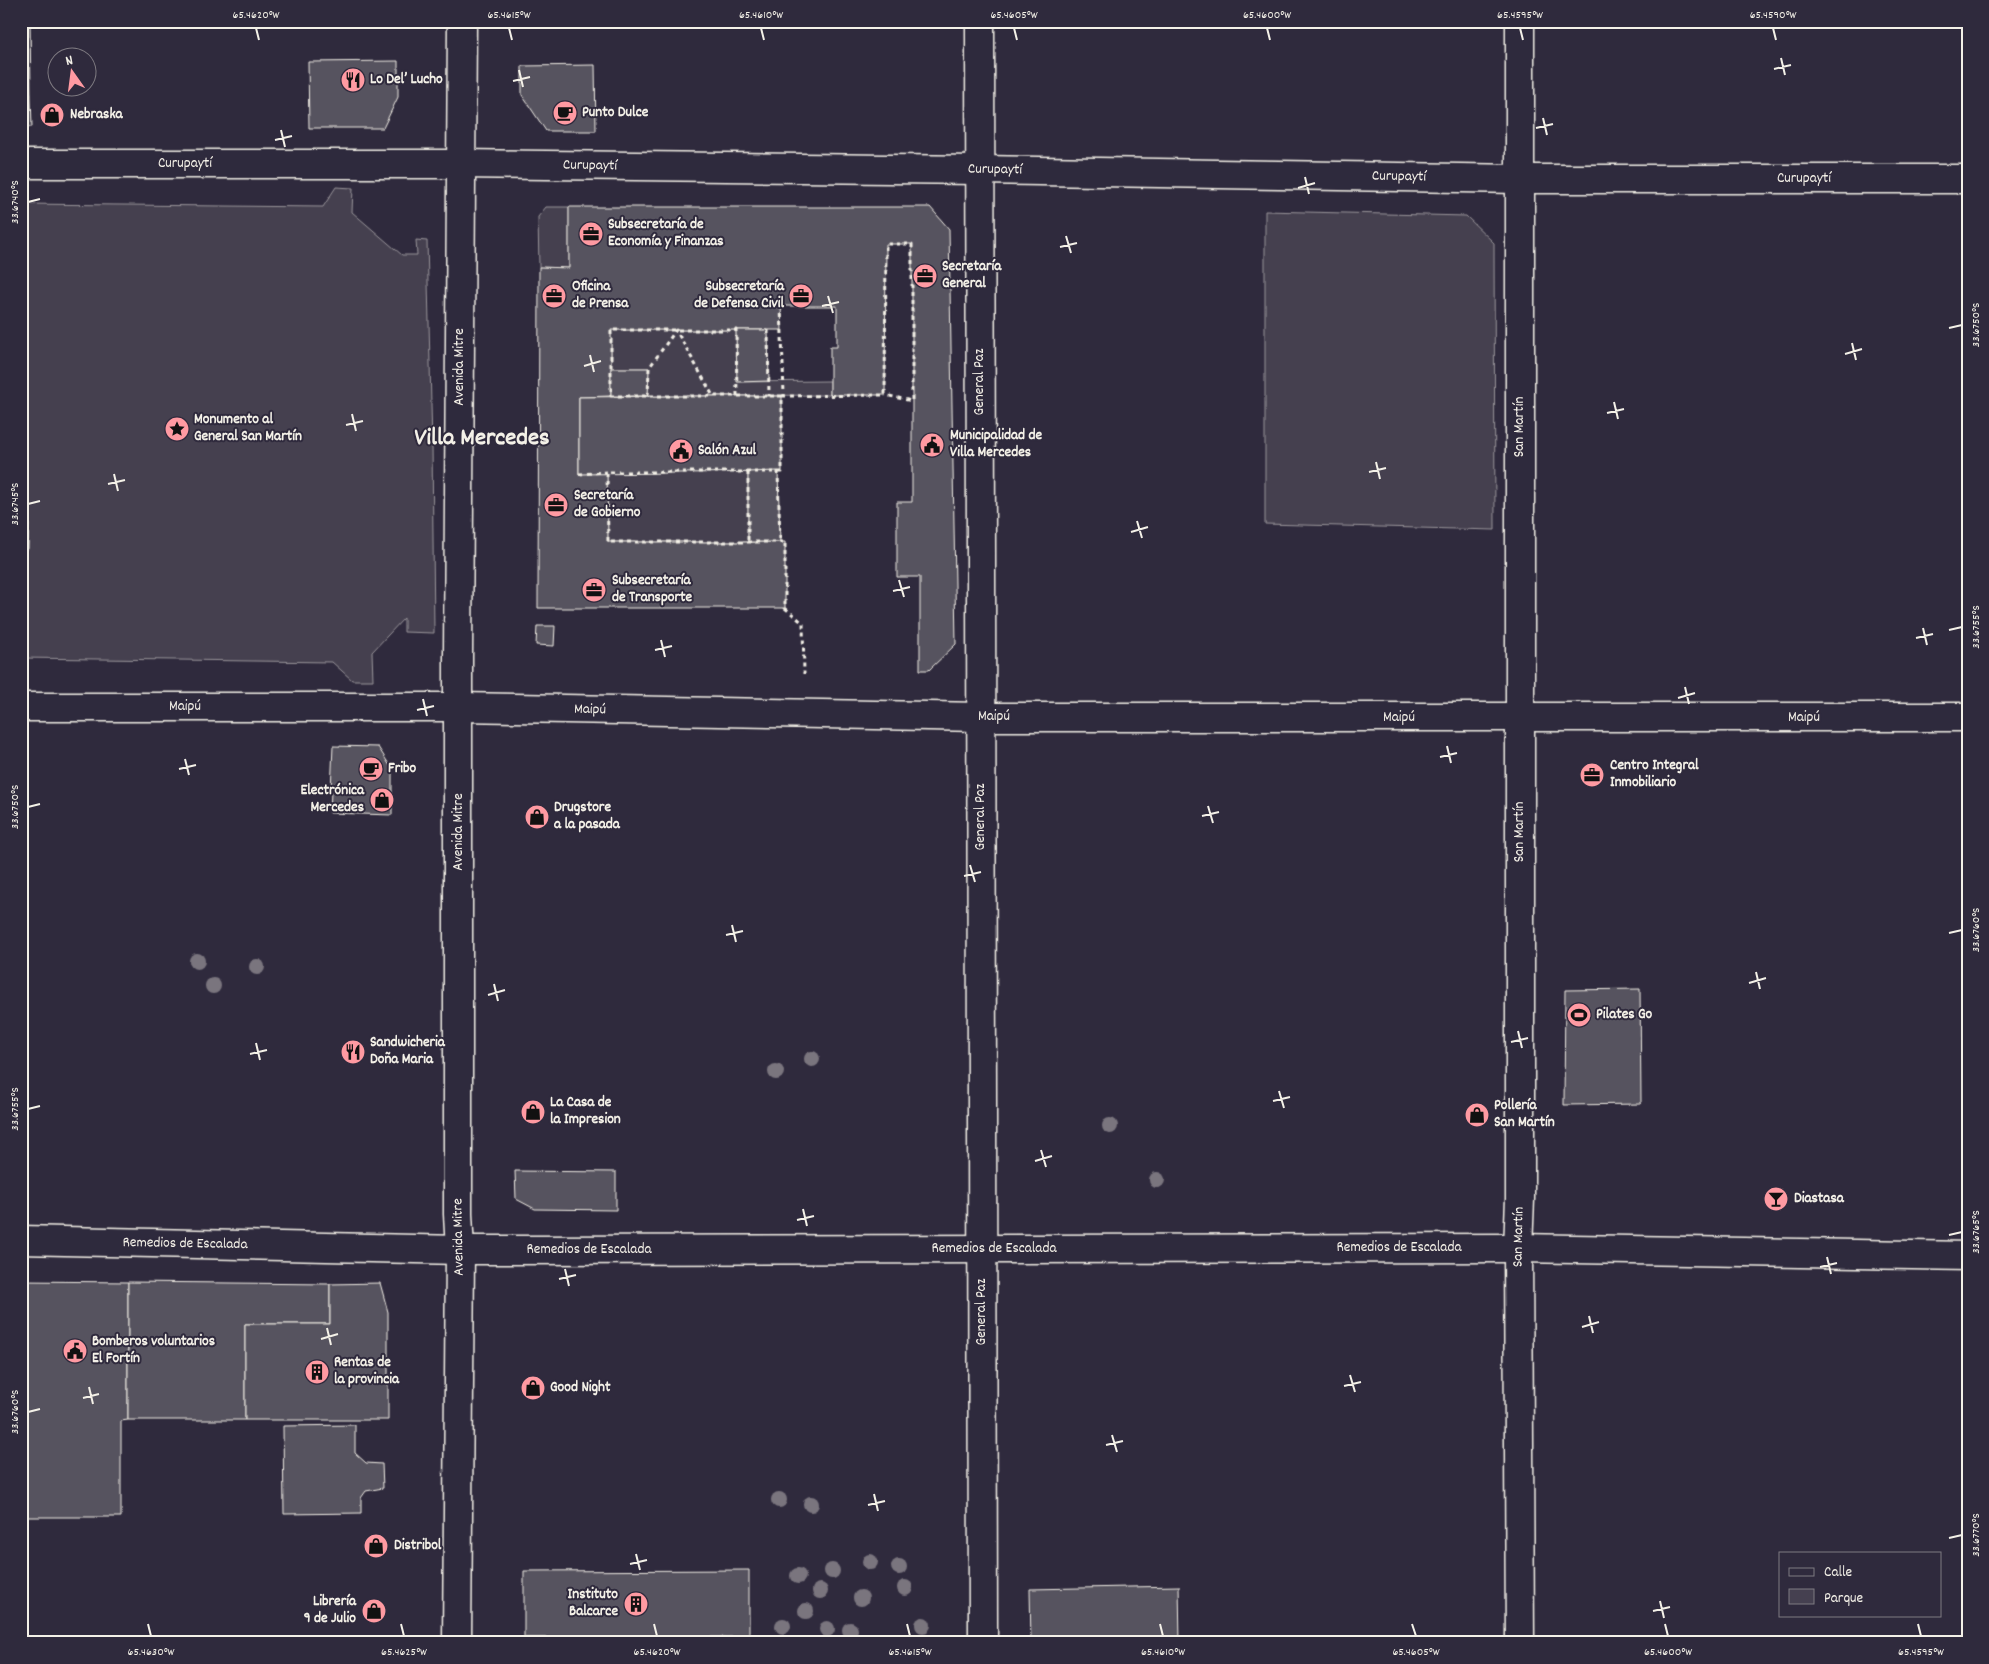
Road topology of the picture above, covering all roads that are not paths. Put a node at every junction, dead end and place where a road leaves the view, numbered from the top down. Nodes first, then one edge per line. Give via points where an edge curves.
1 (462, 21) edge
2 (980, 21) edge
3 (1520, 21) edge
4 (21, 164) edge
5 (462, 164) junction
6 (979, 170) junction
7 (1520, 179) junction
8 (1968, 179) edge
9 (21, 707) edge
10 (460, 707) junction
11 (981, 717) junction
12 (1520, 718) junction
13 (1968, 718) edge
14 (21, 1240) edge
15 (1518, 1248) junction
16 (982, 1249) junction
17 (460, 1250) junction
18 (1968, 1256) edge
19 (457, 1643) edge
20 (983, 1643) edge
21 (1520, 1643) edge

1 - 5 street, Avenida Mitre
2 - 6 street, General Paz
3 - 7 street, San Martín
4 - 5 street, Curupaytí
5 - 6 street, Curupaytí
5 - 10 street, Avenida Mitre
6 - 7 street, Curupaytí
6 - 11 street, General Paz
7 - 8 street, Curupaytí
7 - 12 street, San Martín
9 - 10 street, Maipú
10 - 11 street, Maipú
10 - 17 street, Avenida Mitre
11 - 12 street, Maipú
11 - 16 street, General Paz
12 - 13 street, Maipú
12 - 15 street, San Martín
14 - 17 street, Remedios de Escalada
15 - 16 street, Remedios de Escalada
15 - 18 street, Remedios de Escalada
15 - 21 street, San Martín
16 - 17 street, Remedios de Escalada
16 - 20 street, General Paz
17 - 19 street, Avenida Mitre

